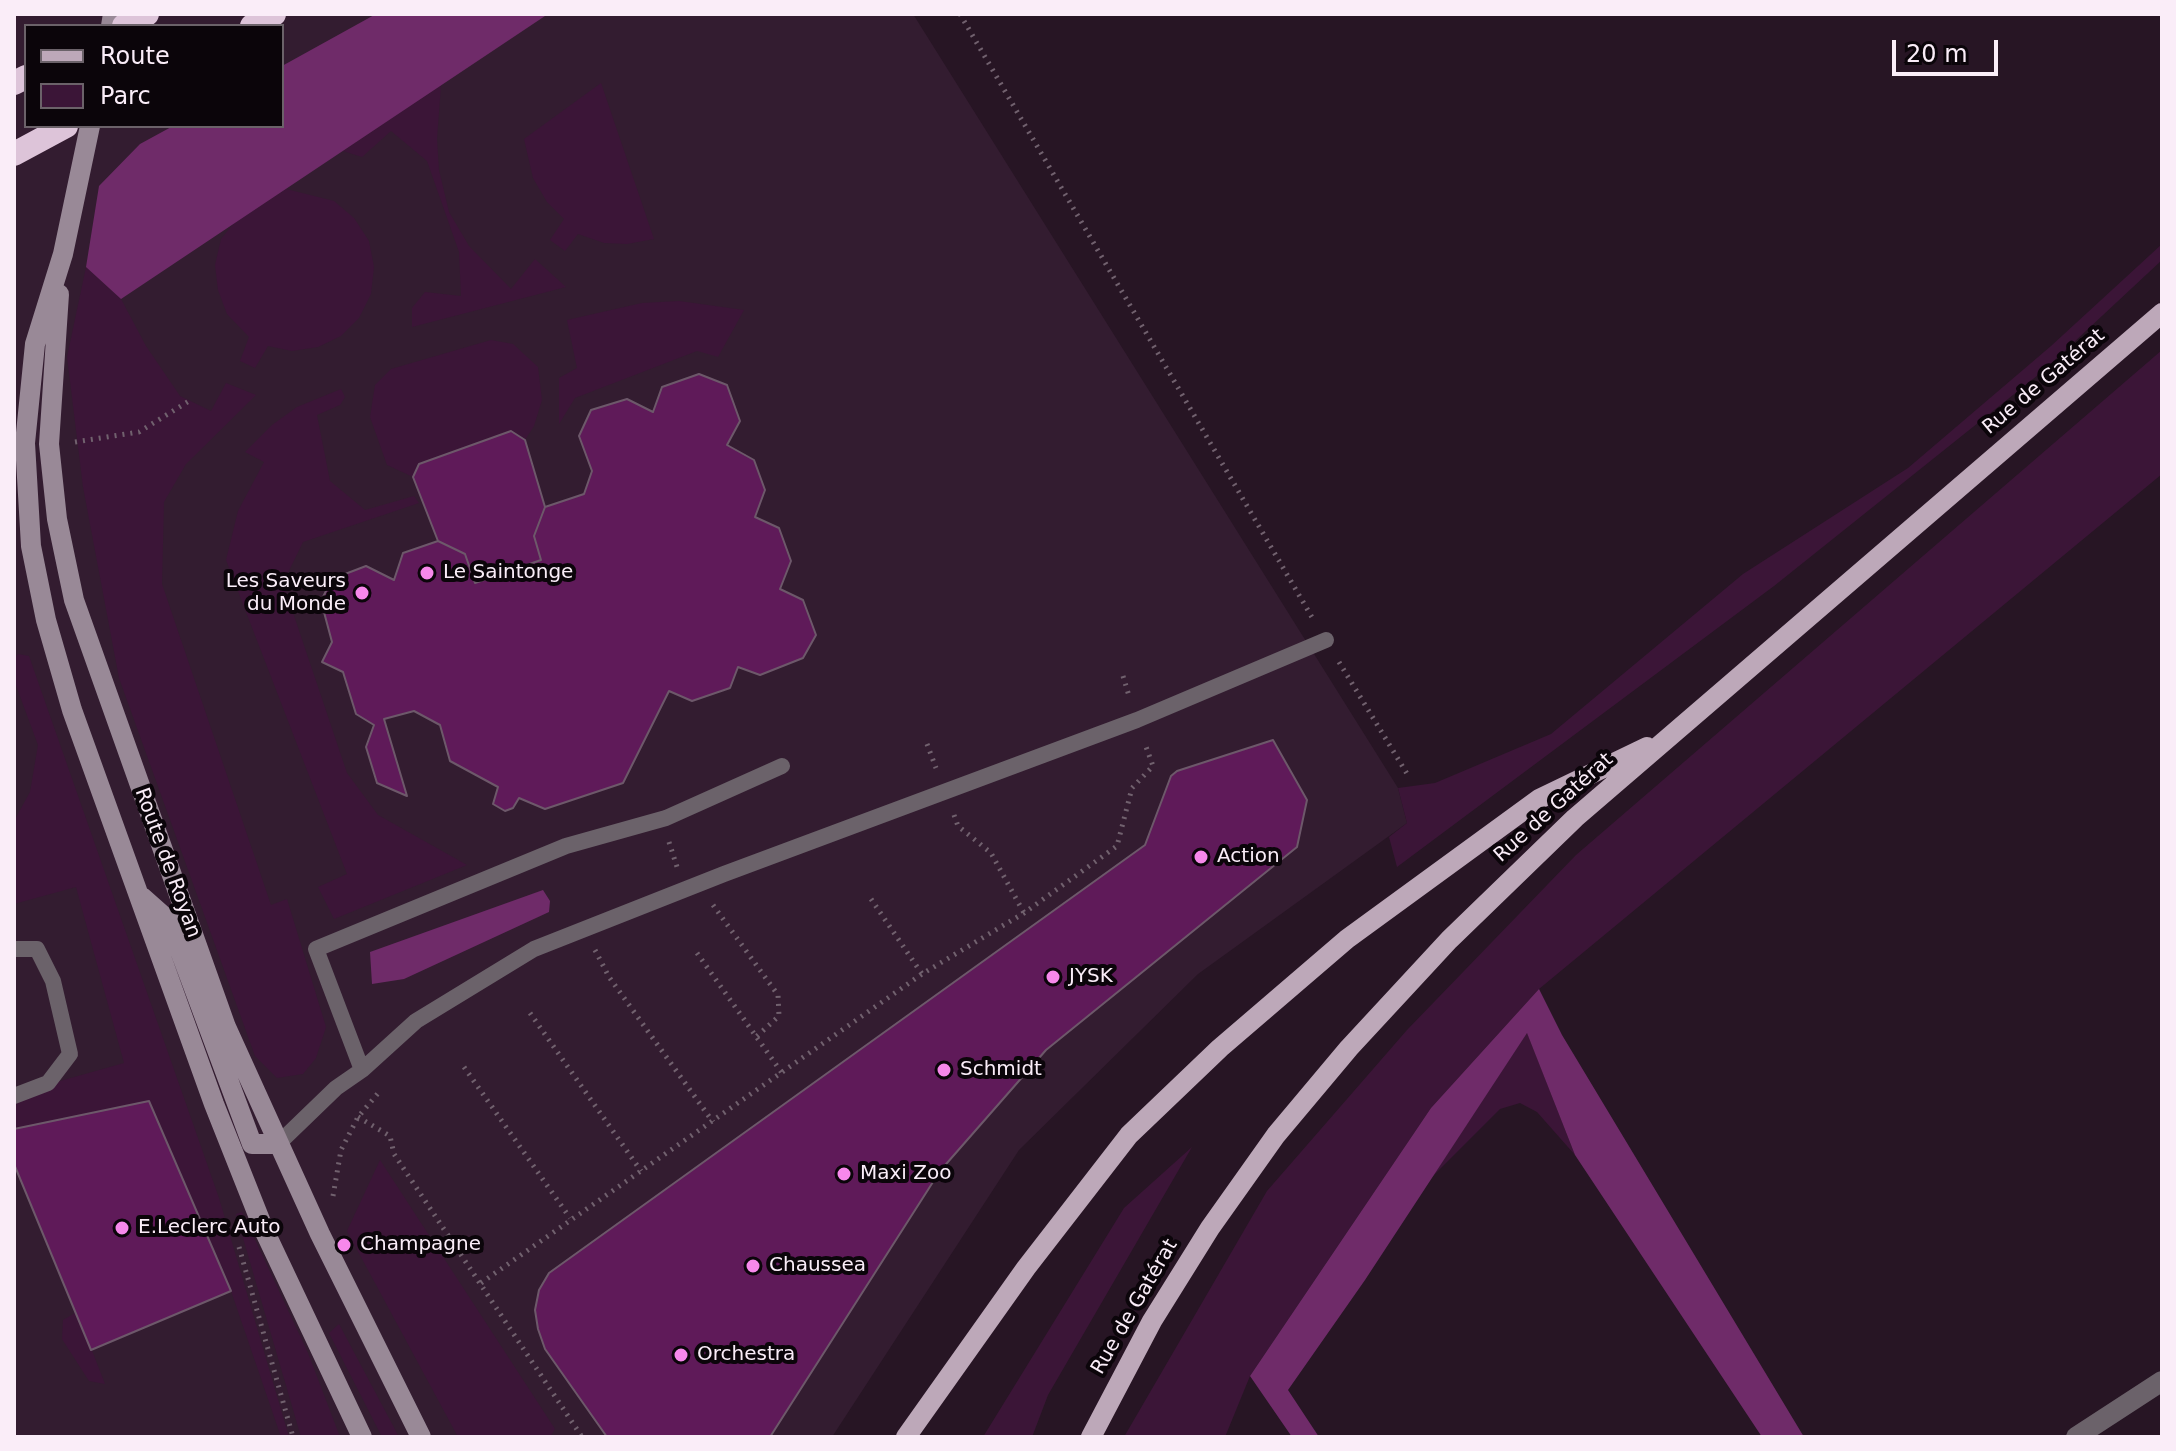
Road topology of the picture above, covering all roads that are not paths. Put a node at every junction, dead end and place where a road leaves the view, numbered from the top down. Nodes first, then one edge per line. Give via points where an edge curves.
1 (147, 14) edge
2 (274, 14) edge
3 (128, 24) edge
4 (256, 24) edge
5 (62, 128) edge
6 (90, 128) edge
7 (14, 154) edge
8 (63, 254) junction
9 (2162, 313) edge
10 (1326, 640) road end
11 (1676, 732) junction
12 (782, 766) dead end
13 (140, 895) junction
14 (14, 949) edge
15 (362, 1070) junction
16 (14, 1096) edge
17 (278, 1144) junction
18 (2162, 1381) edge
19 (362, 1437) edge
20 (421, 1437) edge
21 (906, 1437) edge
22 (1091, 1437) edge
23 (2076, 1437) edge

1 - 3 highway
2 - 4 highway
5 - 7 highway
6 - 8 main road, Route de Royan
8 - 13 main road, Route de Royan via 35,344 25,443 31,546 72,710
8 - 17 main road, Route de Royan via 49,444 74,600 226,1027
9 - 11 main road, Rue de Gatérat
10 - 15 lane via 1137,720 534,949 416,1021
11 - 21 main road via 1539,799 1347,939 1220,1048 1129,1135
11 - 22 main road, Rue de Gatérat via 1575,818 1449,940 1276,1135 1152,1321
12 - 15 lane via 663,819 566,846 316,949
13 - 17 main road via 169,921 252,1144
13 - 19 main road, Route de Royan via 214,1104 274,1251
14 - 16 lane via 37,949 53,981 70,1054 48,1083
15 - 17 lane
17 - 20 main road, Route de Royan
18 - 23 street

